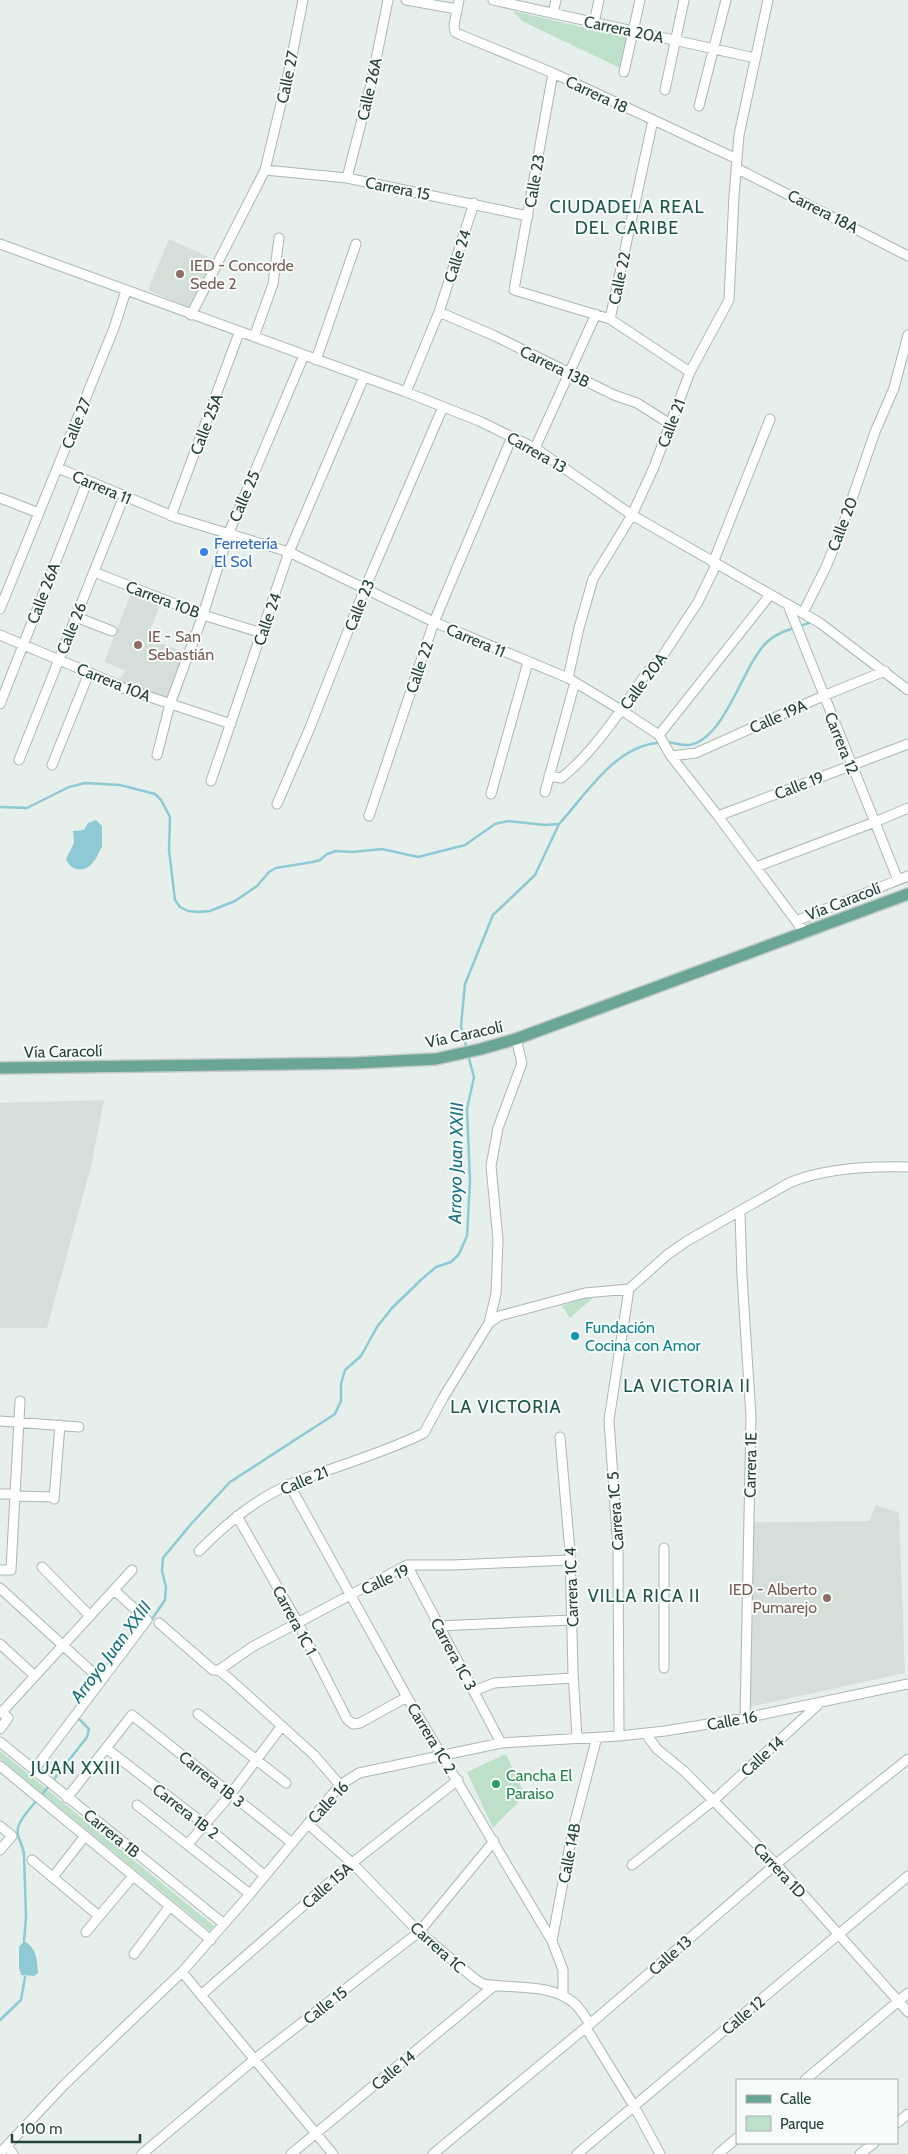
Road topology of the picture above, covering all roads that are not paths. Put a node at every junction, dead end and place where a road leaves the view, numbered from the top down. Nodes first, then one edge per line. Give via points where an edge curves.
1 (303, 0) edge
2 (388, 0) edge
3 (406, 0) edge
4 (493, 0) edge
5 (556, 0) edge
6 (598, 0) edge
7 (640, 0) edge
8 (684, 0) edge
9 (726, 0) edge
10 (768, 0) edge
11 (514, 2) edge
12 (458, 4) edge
13 (553, 13) junction
14 (594, 23) junction
15 (634, 32) junction
16 (675, 40) junction
17 (714, 48) junction
18 (755, 58) junction
19 (624, 72) dead end
20 (554, 73) junction
21 (665, 90) dead end
22 (699, 106) dead end
23 (653, 120) junction
24 (737, 164) junction
25 (265, 170) junction
26 (347, 178) junction
27 (474, 203) junction
28 (528, 216) junction
29 (279, 238) dead end
30 (0, 244) edge
31 (356, 244) dead end
32 (908, 256) edge
33 (126, 291) junction
34 (439, 312) junction
35 (596, 314) junction
36 (191, 315) junction
37 (610, 319) junction
38 (239, 333) junction
39 (908, 336) edge
40 (254, 338) junction
41 (304, 355) junction
42 (316, 360) junction
43 (690, 372) junction
44 (569, 374) junction
45 (364, 377) junction
46 (406, 392) junction
47 (443, 407) junction
48 (770, 419) dead end
49 (670, 424) junction
50 (512, 438) junction
51 (535, 448) junction
52 (58, 468) junction
53 (86, 482) junction
54 (124, 496) junction
55 (1, 502) edge
56 (39, 513) junction
57 (632, 515) junction
58 (171, 516) junction
59 (228, 535) junction
60 (289, 552) junction
61 (714, 564) junction
62 (94, 572) junction
63 (365, 588) junction
64 (770, 595) junction
65 (788, 605) junction
66 (0, 609) edge
67 (803, 613) junction
68 (203, 615) junction
69 (76, 617) junction
70 (434, 622) junction
71 (112, 631) dead end
72 (262, 633) junction
73 (0, 635) edge
74 (23, 645) junction
75 (58, 660) junction
76 (528, 662) junction
77 (885, 671) junction
78 (89, 673) junction
79 (571, 680) junction
80 (908, 690) edge
81 (823, 696) junction
82 (0, 704) edge
83 (170, 704) junction
84 (621, 710) junction
85 (231, 724) junction
86 (660, 739) junction
87 (908, 744) edge
88 (157, 755) dead end
89 (671, 756) junction
90 (19, 760) dead end
91 (851, 764) junction
92 (52, 765) dead end
93 (550, 776) junction
94 (211, 781) dead end
95 (545, 792) dead end
96 (491, 794) dead end
97 (277, 804) dead end
98 (908, 808) edge
99 (370, 816) dead end
100 (718, 816) junction
101 (875, 822) junction
102 (756, 867) junction
103 (908, 876) edge
104 (898, 880) junction
105 (908, 894) edge
106 (796, 921) junction
107 (805, 932) junction
108 (516, 1039) junction
109 (0, 1068) edge
110 (908, 1167) edge
111 (740, 1212) junction
112 (629, 1289) junction
113 (489, 1323) junction
114 (20, 1400) dead end
115 (0, 1421) edge
116 (18, 1422) junction
117 (60, 1425) junction
118 (79, 1427) dead end
119 (560, 1437) dead end
120 (289, 1484) junction
121 (0, 1494) edge
122 (15, 1495) junction
123 (238, 1516) junction
124 (664, 1548) dead end
125 (199, 1551) dead end
126 (570, 1560) junction
127 (407, 1565) junction
128 (42, 1566) dead end
129 (0, 1570) edge
130 (132, 1570) dead end
131 (0, 1588) edge
132 (114, 1590) junction
133 (352, 1595) junction
134 (90, 1616) junction
135 (572, 1620) junction
136 (159, 1623) dead end
137 (298, 1623) junction
138 (438, 1626) junction
139 (0, 1644) edge
140 (63, 1645) junction
141 (664, 1668) dead end
142 (219, 1670) junction
143 (35, 1676) junction
144 (573, 1678) junction
145 (101, 1680) junction
146 (908, 1684) edge
147 (474, 1691) junction
148 (407, 1697) junction
149 (822, 1702) junction
150 (3, 1714) edge
151 (198, 1714) dead end
152 (745, 1718) junction
153 (281, 1728) junction
154 (0, 1729) edge
155 (646, 1734) junction
156 (619, 1736) junction
157 (597, 1737) junction
158 (577, 1738) junction
159 (0, 1742) edge
160 (501, 1743) junction
161 (106, 1748) junction
162 (442, 1755) junction
163 (908, 1759) edge
164 (256, 1760) junction
165 (0, 1766) edge
166 (34, 1770) junction
167 (458, 1780) junction
168 (286, 1783) dead end
169 (340, 1785) junction
170 (230, 1795) junction
171 (67, 1798) junction
172 (714, 1800) junction
173 (137, 1805) dead end
174 (204, 1824) junction
175 (308, 1824) junction
176 (0, 1826) edge
177 (85, 1836) junction
178 (494, 1841) junction
179 (292, 1843) junction
180 (188, 1844) junction
181 (0, 1850) edge
182 (32, 1860) dead end
183 (352, 1863) junction
184 (776, 1864) junction
185 (632, 1865) dead end
186 (133, 1876) junction
187 (265, 1876) junction
188 (908, 1876) edge
189 (53, 1877) junction
190 (250, 1894) junction
191 (170, 1906) junction
192 (99, 1916) junction
193 (224, 1924) junction
194 (86, 1932) dead end
195 (419, 1932) junction
196 (839, 1933) junction
197 (211, 1940) junction
198 (552, 1941) junction
199 (134, 1954) dead end
200 (182, 1972) junction
201 (494, 1986) junction
202 (908, 1993) edge
203 (201, 1995) junction
204 (563, 1995) junction
205 (898, 2001) junction
206 (908, 2012) edge
207 (588, 2026) junction
208 (255, 2059) junction
209 (806, 2079) edge
210 (634, 2106) junction
211 (908, 2114) edge
212 (898, 2122) edge
213 (316, 2133) junction
214 (736, 2139) edge
215 (873, 2144) edge
216 (6, 2146) junction
217 (0, 2153) edge
218 (13, 2154) edge
219 (142, 2154) edge
220 (291, 2154) edge
221 (333, 2154) edge
222 (433, 2154) edge
223 (578, 2154) edge
224 (660, 2154) edge
225 (718, 2154) edge
226 (860, 2154) edge

1 - 25 street, Calle 27
2 - 26 street, Calle 26A
3 - 12 street
4 - 11 street, Carrera 20A
5 - 13 street
6 - 14 street
7 - 15 street
8 - 16 street
9 - 17 street
10 - 18 street
11 - 13 street, Carrera 20A
12 - 20 street, Carrera 18 via 456,32
13 - 14 street, Carrera 20A
14 - 15 street, Carrera 20A
15 - 16 street, Carrera 20A
15 - 19 street
16 - 17 street, Carrera 20A
16 - 21 street
17 - 18 street, Carrera 20A
17 - 22 street
18 - 24 street
20 - 23 street, Carrera 18
20 - 28 street, Calle 23
23 - 24 street, Carrera 18
23 - 37 street, Calle 22
24 - 32 street, Carrera 18A
24 - 43 street, Calle 21 via 729,300
25 - 26 street, Carrera 15
25 - 36 street, Calle 27
26 - 27 street, Carrera 15
27 - 28 street, Carrera 15
27 - 34 street, Calle 24
28 - 35 street, Calle 23 via 514,290
29 - 40 street via 272,284
30 - 33 street, Carrera 13
31 - 42 street
33 - 36 street, Carrera 13
33 - 52 street, Calle 27
34 - 44 street, Carrera 13B
34 - 46 street, Calle 24
35 - 37 street
35 - 44 street
36 - 38 street, Carrera 13
37 - 43 street
38 - 40 street, Carrera 13
38 - 58 street, Calle 25A
39 - 67 street, Calle 20 via 894,388 843,525
40 - 41 street, Carrera 13
41 - 42 street, Carrera 13
41 - 59 street, Calle 25
42 - 45 street, Carrera 13
43 - 49 street, Calle 21
44 - 49 street, Carrera 13B via 637,403
44 - 51 street
45 - 46 street, Carrera 13
45 - 60 street, Calle 24
46 - 47 street, Carrera 13
47 - 50 street, Carrera 13
47 - 63 street, Calle 23
48 - 61 street, Calle 20A
49 - 57 street, Calle 21
50 - 51 street, Carrera 13
50 - 70 street, Calle 22
51 - 57 street, Carrera 13
52 - 53 street, Carrera 11
52 - 56 street, Calle 27
53 - 54 street, Carrera 11
53 - 74 street, Calle 26A
54 - 58 street, Carrera 11
54 - 62 street, Calle 26
55 - 56 street
56 - 66 street, Calle 27
57 - 61 street, Carrera 13
57 - 79 street, Calle 21 via 593,579
58 - 59 street, Carrera 11
59 - 60 street, Carrera 11
59 - 68 street, Calle 25
60 - 63 street, Carrera 11
60 - 72 street, Calle 24
61 - 64 street, Carrera 13
61 - 84 street, Calle 20A via 698,602 660,660
62 - 68 street, Carrera 10B
62 - 69 street, Calle 26
63 - 70 street, Carrera 11
63 - 97 street, Calle 23
64 - 65 street, Carrera 13
64 - 86 street
65 - 67 street, Carrera 13
65 - 81 street, Carrera 12
67 - 77 street, Carrera 13
68 - 72 street, Carrera 10B
68 - 83 street, Calle 25
69 - 71 street
69 - 75 street, Calle 26
70 - 76 street, Carrera 11
70 - 99 street, Calle 22
72 - 85 street, Calle 24
73 - 74 street, Carrera 10A
74 - 75 street, Carrera 10A
74 - 82 street, Calle 26A
75 - 78 street, Carrera 10A
75 - 90 street, Calle 26
76 - 79 street, Carrera 11
76 - 96 street
77 - 80 street, Carrera 13
77 - 81 street, Calle 19A
78 - 83 street, Carrera 10A
78 - 92 street
79 - 84 street, Carrera 11
79 - 93 street, Calle 21
81 - 89 street, Calle 19A via 696,753
81 - 91 street, Carrera 12
83 - 85 street, Carrera 10A
83 - 88 street, Calle 25
84 - 86 street, Carrera 11
84 - 93 street, Calle 20A via 574,768 561,778
85 - 94 street, Calle 24
86 - 89 street, Carrera 11
87 - 91 street, Calle 19
89 - 100 street, Carrera 11
91 - 100 street, Calle 19
91 - 101 street, Carrera 12
93 - 95 street, Calle 21
98 - 101 street
100 - 102 street, Carrera 11
101 - 102 street
101 - 104 street, Carrera 12
102 - 106 street, Carrera 11
103 - 104 street
104 - 106 street
105 - 107 main road, Vía Caracolí
106 - 107 street, Carrera 11
107 - 108 main road, Vía Caracolí
108 - 109 main road, Vía Caracolí via 468,1053 436,1058 355,1063
108 - 113 street via 522,1063 498,1128 490,1166 498,1240 496,1294
110 - 111 street via 806,1176
111 - 112 street via 667,1255
111 - 152 street, Carrera 1E via 751,1417
112 - 113 street via 585,1293 500,1316
112 - 156 street, Carrera 1C 5 via 609,1420 618,1550
113 - 120 street, Calle 21 via 424,1434
114 - 116 street
115 - 116 street
116 - 117 street
116 - 122 street
117 - 118 street
117 - 122 street via 54,1498
119 - 126 street, Carrera 1C 4
120 - 123 street, Calle 21
120 - 133 street, Carrera 1C 2
121 - 122 street
122 - 129 street via 11,1570
123 - 125 street, Calle 21
123 - 137 street, Carrera 1C 1
124 - 141 street
126 - 127 street, Calle 19
126 - 135 street, Carrera 1C 4
127 - 133 street, Calle 19
127 - 138 street, Carrera 1C 3
128 - 134 street
130 - 132 street
131 - 140 street
132 - 134 street
132 - 145 street via 147,1620
133 - 137 street, Calle 19
133 - 148 street, Carrera 1C 2
134 - 140 street
135 - 138 street
135 - 144 street, Carrera 1C 4
136 - 142 street via 213,1670
137 - 142 street, Calle 19
137 - 148 street, Carrera 1C 1 via 347,1719 353,1724
138 - 147 street, Carrera 1C 3
139 - 143 street
140 - 143 street
140 - 145 street
142 - 153 street
143 - 150 street
144 - 147 street via 494,1683
144 - 158 street, Carrera 1C 4
145 - 166 street
146 - 149 street
147 - 160 street, Carrera 1C 3
148 - 162 street, Carrera 1C 2
149 - 152 street, Calle 16
149 - 172 street, Calle 14
150 - 154 street
151 - 164 street
152 - 155 street, Calle 16
153 - 164 street
153 - 169 street via 314,1755
155 - 156 street, Calle 16
155 - 172 street, Carrera 1D via 657,1749
156 - 157 street, Calle 16
157 - 158 street, Calle 16
157 - 198 street, Calle 14B via 573,1829
158 - 160 street, Calle 16
159 - 166 street, Carrera 1B
160 - 162 street, Calle 16
161 - 170 street, Carrera 1B 3 via 132,1715
161 - 171 street
161 - 174 street, Carrera 1B 2
162 - 167 street, Carrera 1C 2
162 - 169 street, Calle 16 via 359,1772
163 - 184 street, Calle 13
164 - 168 street
164 - 170 street
165 - 177 street, Carrera 1B
166 - 171 street, Carrera 1B
167 - 178 street, Carrera 1C 2
167 - 183 street, Calle 15A
169 - 175 street, Calle 16
170 - 174 street
170 - 179 street, Carrera 1B 3
171 - 193 street, Carrera 1B
172 - 184 street, Carrera 1D
172 - 185 street, Calle 14
173 - 180 street
174 - 180 street
174 - 187 street, Carrera 1B 2
175 - 179 street, Calle 16
175 - 183 street, Carrera 1C
176 - 181 street via 12,1836
177 - 186 street, Carrera 1B
177 - 189 street
178 - 195 street, Calle 15
178 - 198 street, Carrera 1C 2
179 - 187 street, Calle 16
180 - 190 street
182 - 189 street
183 - 195 street, Carrera 1C
183 - 203 street, Calle 15A
184 - 196 street, Carrera 1D
184 - 207 street, Calle 13
186 - 191 street, Carrera 1B
186 - 192 street
187 - 190 street, Calle 16
188 - 196 street, Calle 12
189 - 192 street
190 - 193 street, Calle 16
191 - 197 street, Carrera 1B
191 - 199 street
192 - 194 street
193 - 197 street, Calle 16
195 - 201 street, Carrera 1C via 475,1979
195 - 208 street, Calle 15
196 - 205 street, Carrera 1D
196 - 210 street, Calle 12
197 - 200 street, Calle 16
198 - 204 street, Carrera 1C 2 via 563,1970
200 - 203 street
200 - 216 street, Calle 16 via 65,2084
201 - 204 street, Carrera 1C
201 - 213 street, Calle 14
202 - 205 street
203 - 208 street
204 - 207 street via 575,2004
205 - 206 street, Carrera 1D
205 - 209 street
207 - 210 street
207 - 222 street, Calle 13
208 - 213 street
208 - 219 street, Calle 15
210 - 223 street, Calle 12
210 - 224 street
211 - 212 street
213 - 220 street, Calle 14
213 - 221 street
214 - 225 street
215 - 226 street
216 - 217 street, Calle 16
216 - 218 street

